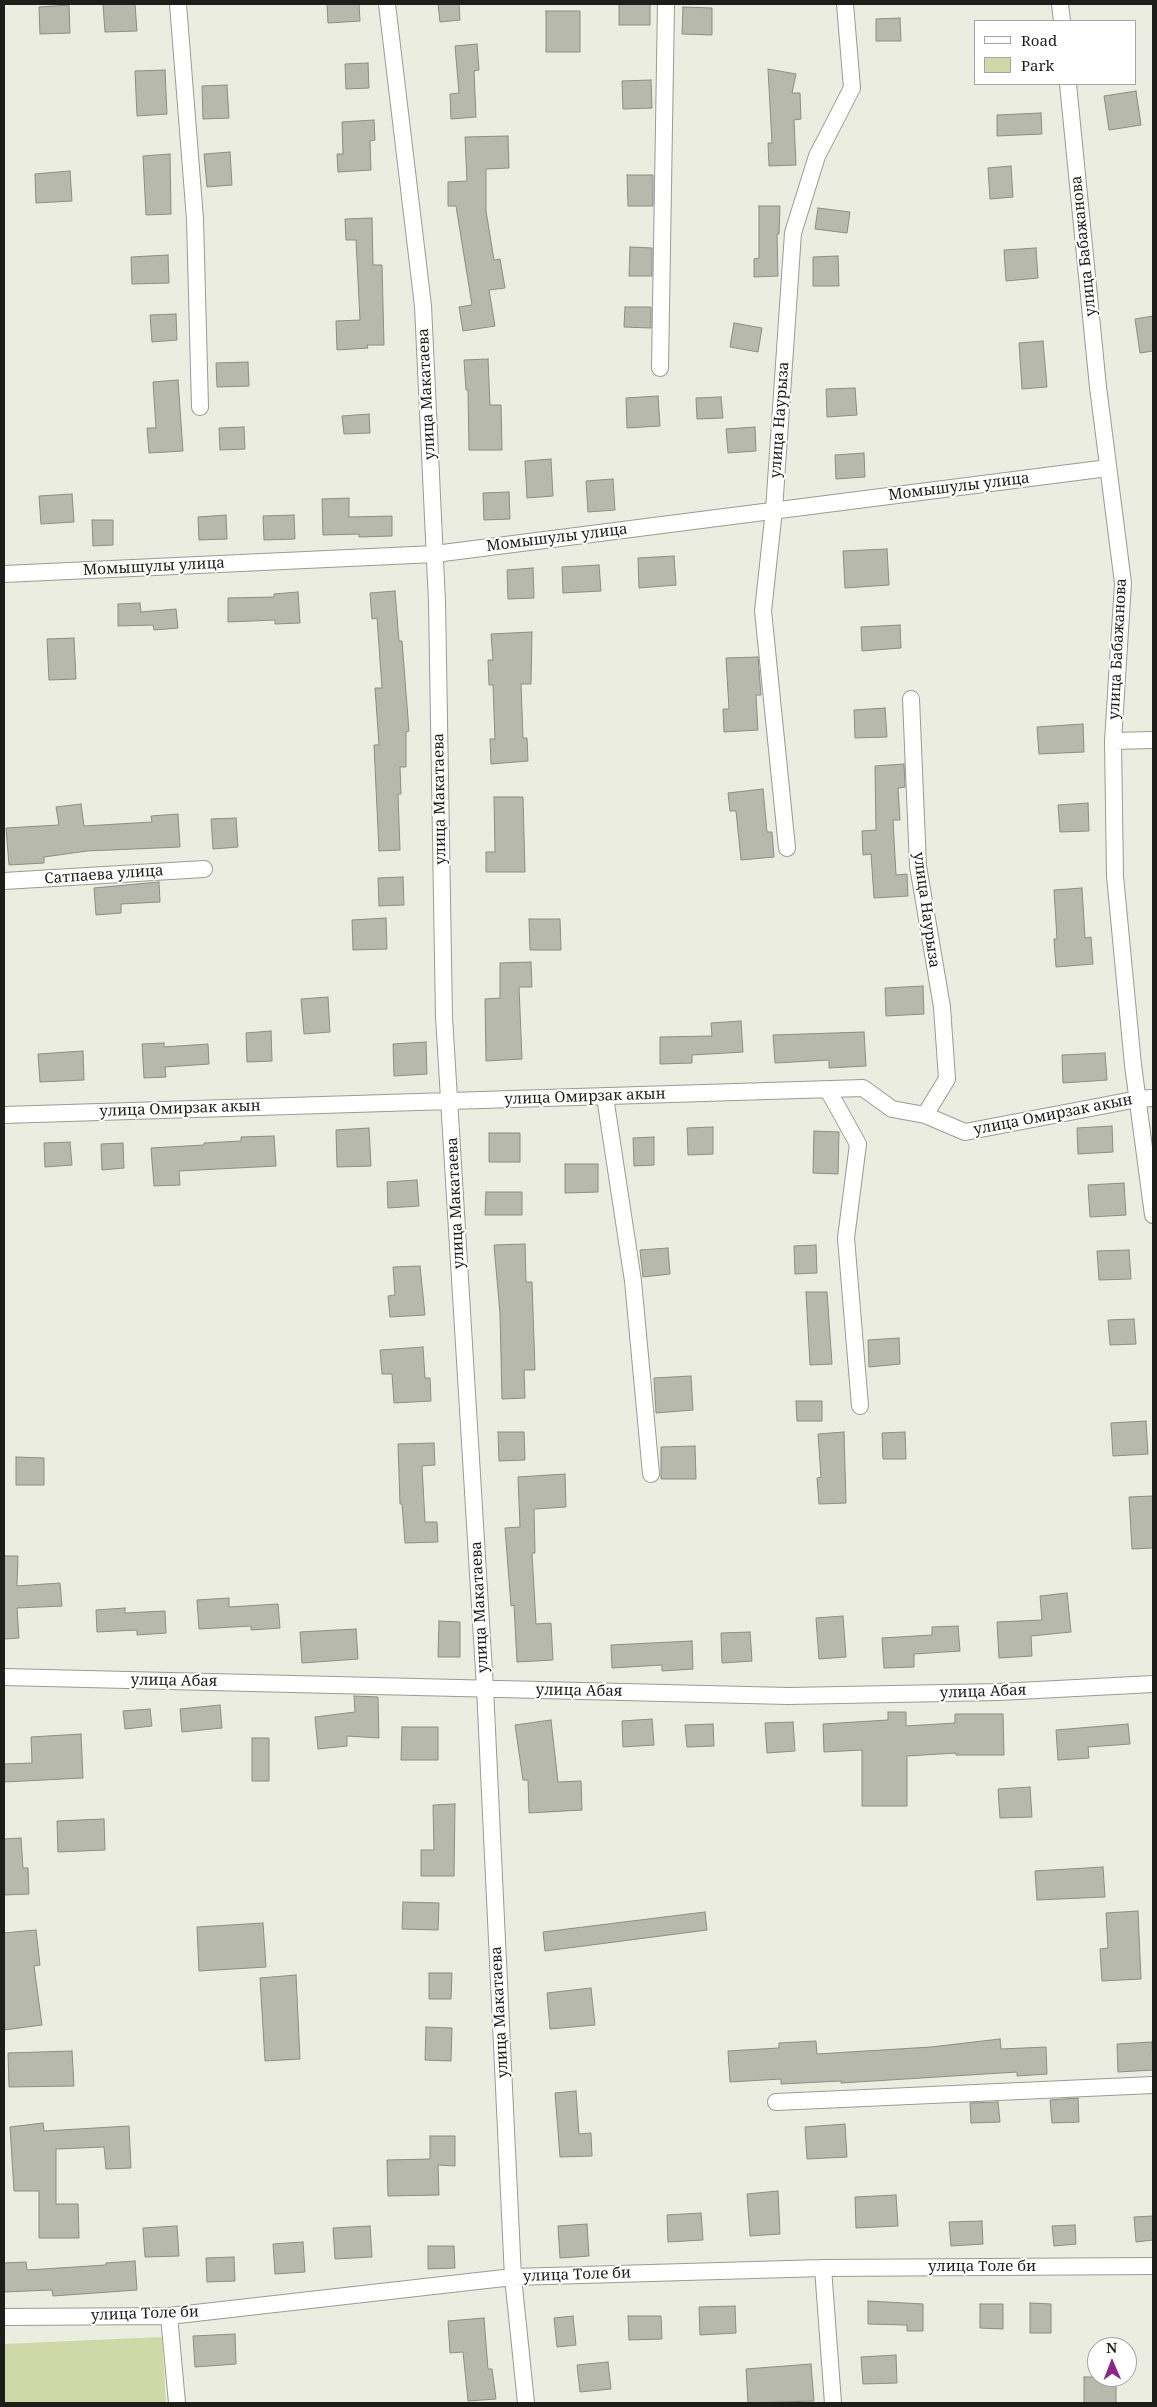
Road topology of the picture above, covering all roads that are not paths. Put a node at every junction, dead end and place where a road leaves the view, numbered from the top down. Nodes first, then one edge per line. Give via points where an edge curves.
1 (178, 4) edge
2 (387, 4) edge
3 (666, 4) edge
4 (845, 4) edge
5 (1060, 4) edge
6 (1062, 20) edge
7 (1068, 85) edge
8 (660, 368) dead end
9 (200, 407) dead end
10 (1108, 468) junction
11 (774, 510) junction
12 (435, 554) junction
13 (4, 574) edge
14 (911, 699) dead end
15 (1153, 740) edge
16 (1113, 741) junction
17 (787, 848) dead end
18 (204, 868) dead end
19 (4, 881) edge
20 (828, 1090) junction
21 (605, 1096) junction
22 (1146, 1099) edge
23 (449, 1102) junction
24 (926, 1114) junction
25 (4, 1115) edge
26 (1153, 1215) edge
27 (860, 1406) dead end
28 (651, 1474) dead end
29 (4, 1677) edge
30 (1153, 1684) edge
31 (485, 1688) junction
32 (1153, 2084) edge
33 (776, 2102) dead end
34 (1153, 2266) edge
35 (823, 2268) junction
36 (513, 2277) junction
37 (169, 2316) junction
38 (4, 2317) edge
39 (177, 2403) edge
40 (526, 2403) edge
41 (833, 2403) edge

1 - 9 street via 195,219
2 - 12 street, улица Макатаева via 423,306
3 - 8 street
4 - 11 street, улица Наурыза via 852,88 817,156 793,233
5 - 6 street
7 - 10 street, улица Бабажанова
10 - 11 street, Момышулы улица
10 - 16 street, улица Бабажанова via 1123,583
11 - 12 street, Момышулы улица
11 - 17 street, улица Наурыза via 764,611
12 - 13 street, Момышулы улица
12 - 23 street, улица Макатаева via 444,1017
14 - 24 street, улица Наурыза via 918,866 942,1007 948,1079
15 - 16 street
16 - 22 street, улица Бабажанова via 1115,876 1133,1065
18 - 19 street, Сатпаева улица
20 - 21 street, улица Омирзак акын
20 - 24 street, улица Омирзак акын via 863,1088 892,1109
20 - 27 street via 858,1144 846,1238
21 - 23 street, улица Омирзак акын
21 - 28 street via 632,1281
22 - 24 street, улица Омирзак акын via 965,1132
22 - 26 street, улица Бабажанова
23 - 25 street, улица Омирзак акын
23 - 31 street, улица Макатаева
29 - 31 street, улица Абая
30 - 31 street, улица Абая via 999,1692 788,1696
31 - 36 street, улица Макатаева
32 - 33 street
34 - 35 street, улица Толе би
35 - 36 street, улица Толе би
35 - 41 street
36 - 37 street, улица Толе би
36 - 40 street, улица Макатаева
37 - 38 street, улица Толе би
37 - 39 street

